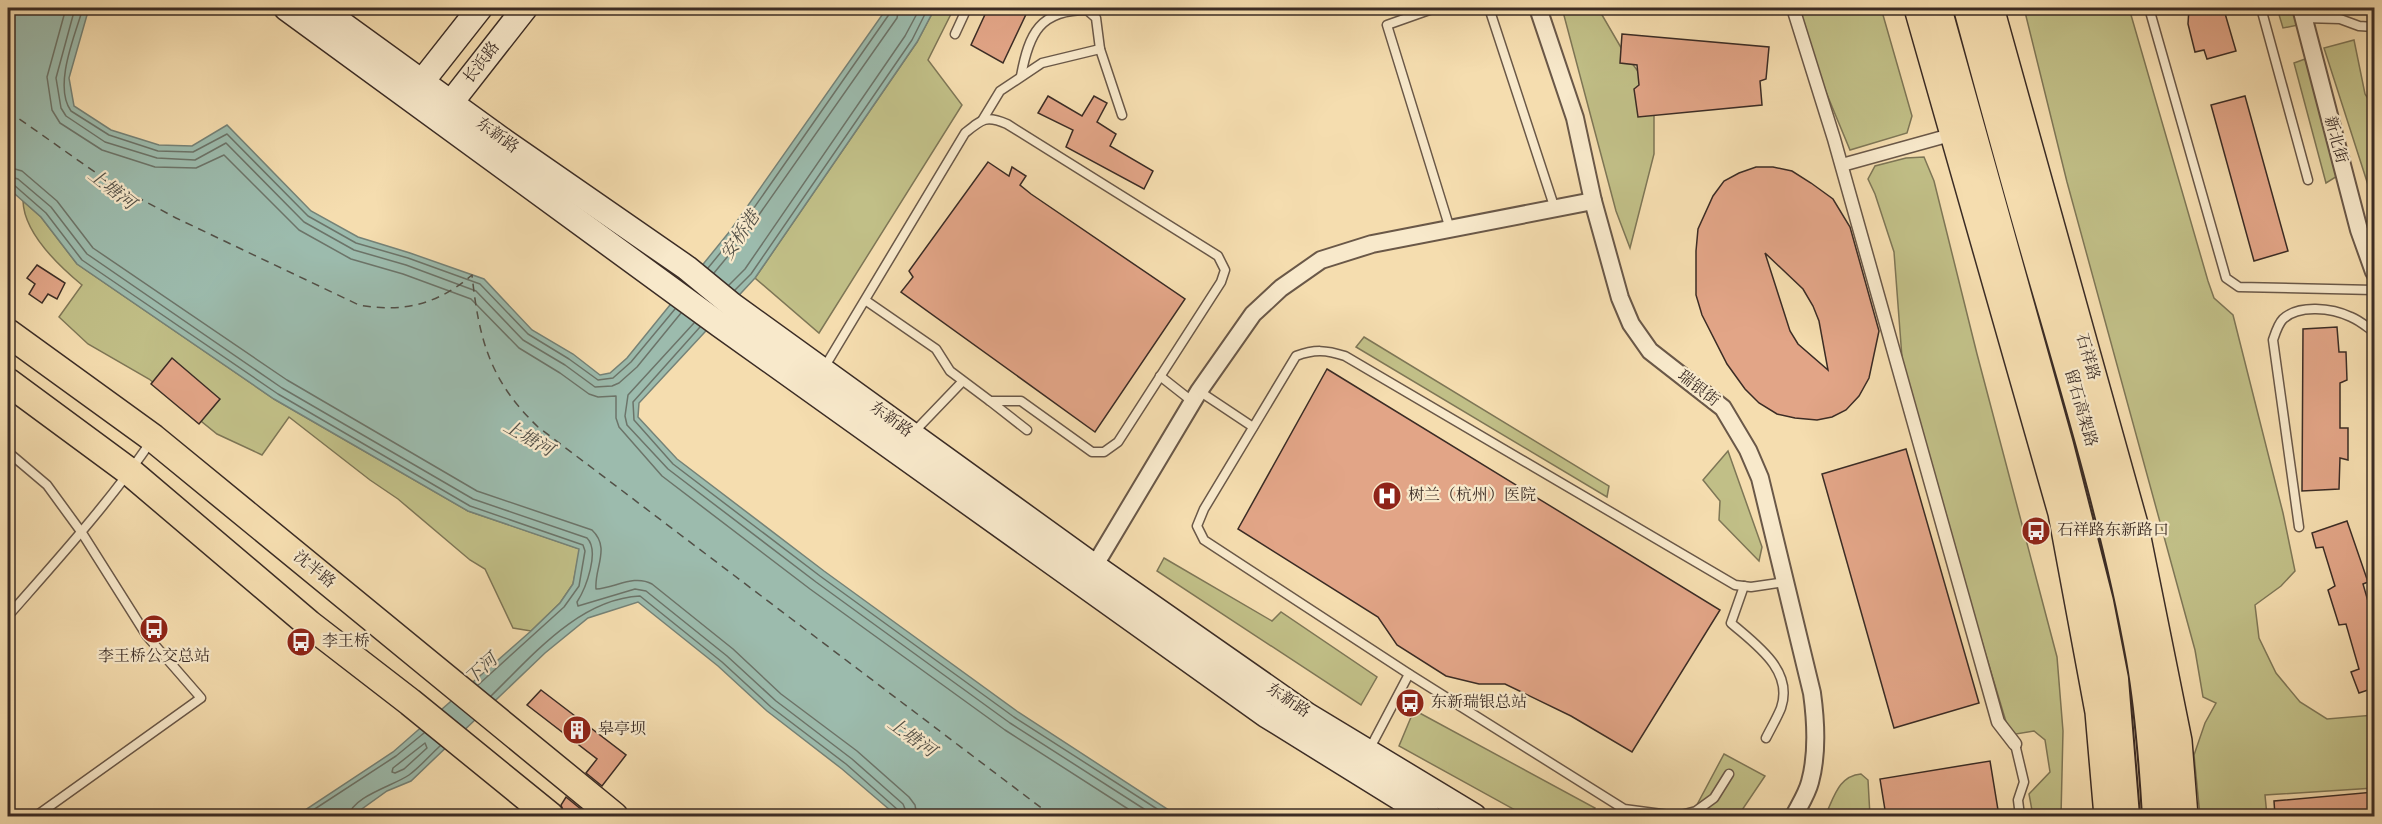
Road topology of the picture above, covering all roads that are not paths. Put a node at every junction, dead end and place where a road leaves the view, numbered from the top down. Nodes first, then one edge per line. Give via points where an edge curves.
1 (286, 8) edge
2 (320, 8) edge
3 (480, 8) edge
4 (525, 8) edge
5 (967, 8) edge
6 (1434, 8) edge
7 (1489, 8) edge
8 (1538, 8) edge
9 (1793, 8) edge
10 (1918, 8) edge
11 (1937, 8) edge
12 (1968, 8) edge
13 (1990, 8) edge
14 (2149, 8) edge
15 (2261, 8) edge
16 (2302, 13) edge
17 (2374, 27) edge
18 (955, 34) dead end
19 (1100, 50) junction
20 (1021, 76) junction
21 (416, 89) junction
22 (444, 110) junction
23 (1122, 116) dead end
24 (983, 119) junction
25 (1954, 134) junction
26 (1842, 165) junction
27 (2308, 180) dead end
28 (1593, 201) junction
29 (1555, 209) junction
30 (1450, 229) junction
31 (2374, 272) edge
32 (2374, 290) edge
33 (865, 300) junction
34 (726, 315) junction
35 (2374, 332) edge
36 (8, 333) edge
37 (823, 371) junction
38 (1160, 376) junction
39 (8, 382) edge
40 (962, 382) junction
41 (1196, 396) junction
42 (990, 400) junction
43 (1253, 427) junction
44 (1027, 430) dead end
45 (912, 435) junction
46 (153, 438) junction
47 (8, 452) edge
48 (130, 472) junction
49 (2299, 527) dead end
50 (82, 533) junction
51 (1088, 576) junction
52 (1785, 582) junction
53 (1744, 586) junction
54 (8, 616) edge
55 (1409, 674) junction
56 (1766, 738) dead end
57 (2015, 744) joint
58 (1368, 753) junction
59 (1729, 774) dead end
60 (2018, 800) junction
61 (1622, 813) edge
62 (36, 816) edge
63 (550, 816) edge
64 (614, 816) edge
65 (1429, 816) edge
66 (1474, 816) edge
67 (1794, 816) edge
68 (2020, 816) edge
69 (2026, 816) edge
70 (2108, 816) edge
71 (2125, 816) edge
72 (2157, 816) edge
73 (2184, 816) edge

1 - 21 main road, 东新路
2 - 21 main road, 东新路
3 - 21 main road
4 - 22 main road, 长浜路
5 - 18 lane
6 - 30 lane via 1388,25
7 - 29 lane
8 - 28 street, 瑞银街 via 1575,118
9 - 26 street
10 - 25 main road
11 - 71 highway, 留石高架路 via 2099,602 2114,679
12 - 72 highway, 留石高架路 via 2091,444 2128,591 2151,734
13 - 73 main road, 石祥路 via 2134,528 2178,741
14 - 32 lane via 2226,278 2239,287
15 - 27 lane
16 - 17 lane
16 - 31 street, 新北街 via 2359,230
19 - 20 lane via 1042,63
19 - 20 lane via 1096,18 1087,10 1072,10 1049,18 1036,28
19 - 23 lane
20 - 24 lane via 1000,91
21 - 22 main road, 东新路
22 - 34 main road, 东新路 via 669,285
22 - 34 main road, 东新路 via 687,268
24 - 33 lane via 965,133
24 - 38 lane via 1007,124 1218,256 1225,270 1221,282
25 - 26 street
25 - 70 main road via 2062,513 2099,712
26 - 57 street via 1998,722
28 - 29 street
28 - 52 street, 瑞银街 via 1630,324 1650,351 1723,408 1748,450 1760,478
29 - 30 street
30 - 41 street via 1372,244 1321,260 1253,314
33 - 37 lane
33 - 40 lane via 936,349
34 - 37 main road, 东新路
34 - 51 main road, 东新路
35 - 49 lane via 2351,317 2315,309 2293,312 2281,321 2272,340
36 - 46 main road, 沈半路
37 - 45 main road, 东新路
38 - 41 lane
38 - 42 lane via 1118,442 1104,453 1092,452 1021,401
39 - 48 main road
40 - 42 lane
40 - 45 lane
41 - 43 lane
41 - 51 street
42 - 44 lane
43 - 53 lane via 1296,356 1313,350 1345,356 1693,562
43 - 55 lane via 1204,509 1197,526 1204,540
45 - 51 main road, 东新路
46 - 48 lane
46 - 64 main road, 沈半路
47 - 50 lane via 47,485
48 - 50 lane
48 - 63 main road via 309,624
50 - 54 lane
50 - 62 lane via 147,636 201,698
51 - 58 main road, 东新路
51 - 65 main road, 东新路 via 1266,715
52 - 53 lane
52 - 67 street, 瑞银街 via 1816,718 1809,784
53 - 56 lane via 1731,623 1769,656 1783,692
55 - 58 lane
55 - 61 lane
57 - 60 lane via 2024,782
58 - 66 main road, 东新路
59 - 61 lane via 1714,798 1696,811 1677,816
60 - 68 lane
60 - 69 lane

